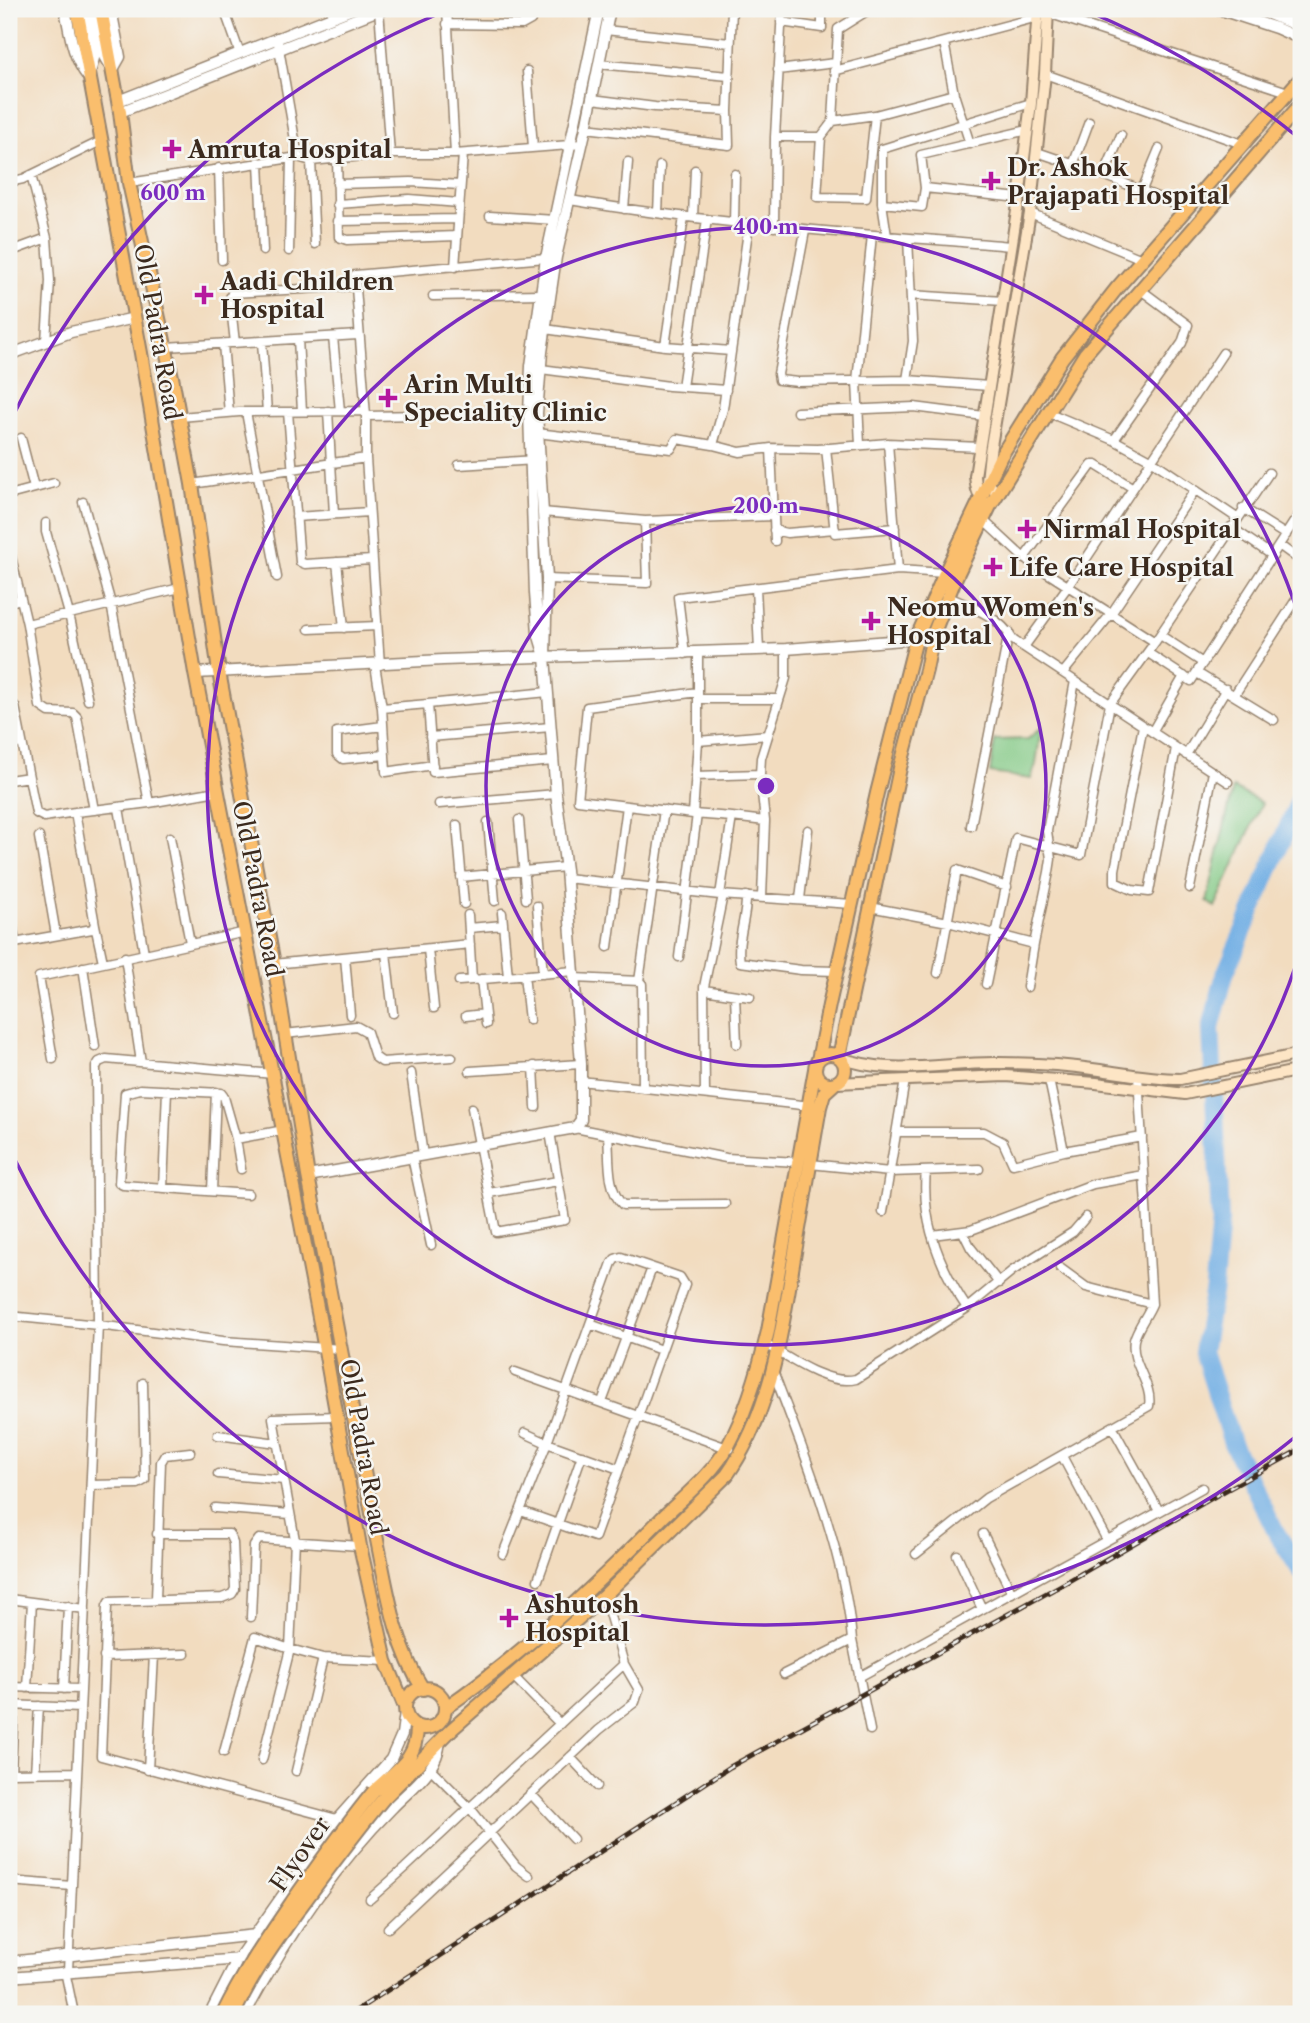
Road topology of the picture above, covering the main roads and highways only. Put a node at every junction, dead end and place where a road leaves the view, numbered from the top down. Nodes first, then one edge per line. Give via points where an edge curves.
1 (77, 9) edge
2 (101, 9) edge
3 (1043, 12) edge
4 (1301, 78) edge
5 (1301, 104) edge
6 (992, 489) junction
7 (985, 503) junction
8 (942, 594) junction
9 (1301, 1054) edge
10 (839, 1057) junction
11 (817, 1065) junction
12 (1301, 1070) edge
13 (835, 1083) junction
14 (814, 1106) junction
15 (804, 1163) junction
16 (423, 1689) junction
17 (405, 1709) junction
18 (444, 1710) junction
19 (471, 1712) junction
20 (417, 1727) junction
21 (409, 1765) junction
22 (223, 2014) edge
23 (234, 2014) edge

1 - 17 main road, Old Padra Road via 195,673 360,1546 386,1661
2 - 16 main road, Old Padra Road via 129,183 192,484 219,672 308,1176 389,1599 407,1658
3 - 6 main road via 1045,74 1037,152 990,452
3 - 7 main road via 975,476
4 - 6 main road via 1062,358 1009,439
5 - 6 main road via 1085,354
6 - 7 main road
7 - 8 main road via 983,520
7 - 8 main road via 945,573
8 - 10 main road
8 - 11 main road via 916,639
9 - 10 main road via 1180,1079 998,1063 883,1067
10 - 11 main road via 826,1055
10 - 13 main road via 845,1070
11 - 13 main road via 822,1081
11 - 14 main road
12 - 13 main road via 1185,1094 1006,1076
13 - 14 main road
14 - 15 main road
15 - 18 main road via 761,1359 727,1448 594,1586
15 - 19 main road, Flyover via 778,1352 743,1453 727,1475 604,1596
16 - 17 main road via 411,1694
16 - 18 main road via 440,1696
17 - 20 main road
18 - 19 main road
18 - 20 main road via 436,1724
19 - 21 main road, Flyover
20 - 21 main road, Flyover
21 - 22 main road, Flyover, bridge via 374,1791 342,1829 247,1967
21 - 23 main road, Flyover, bridge via 269,1952

